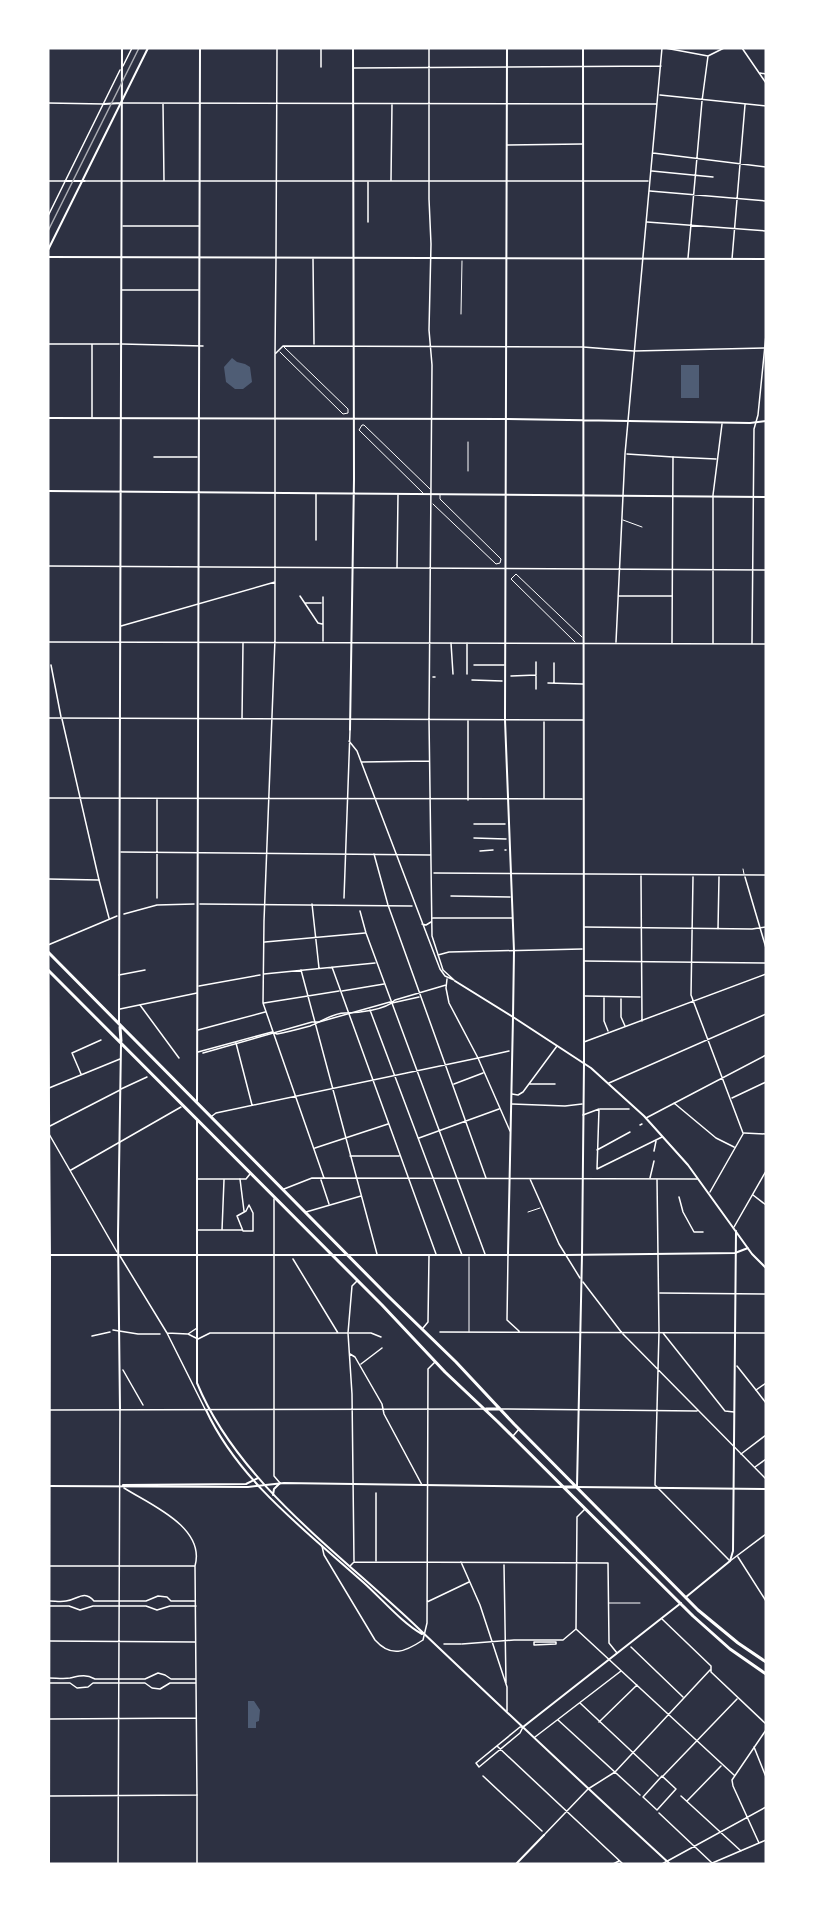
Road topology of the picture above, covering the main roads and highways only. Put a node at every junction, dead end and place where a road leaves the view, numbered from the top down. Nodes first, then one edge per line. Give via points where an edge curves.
1 (122, 48) edge
2 (147, 48) edge
3 (200, 48) edge
4 (353, 48) edge
5 (507, 48) edge
6 (583, 48) edge
7 (121, 103) junction
8 (104, 104) road end
9 (65, 181) road end
10 (83, 181) junction
11 (48, 250) edge
12 (48, 257) edge
13 (199, 257) junction
14 (122, 258) junction
15 (353, 259) junction
16 (505, 259) junction
17 (583, 259) junction
18 (766, 259) edge
19 (48, 418) edge
20 (505, 418) junction
21 (122, 419) junction
22 (199, 419) junction
23 (354, 419) junction
24 (584, 420) junction
25 (766, 421) edge
26 (48, 491) edge
27 (122, 492) junction
28 (198, 493) junction
29 (353, 494) junction
30 (505, 494) junction
31 (583, 494) junction
32 (766, 497) edge
33 (350, 730) road end
34 (48, 955) edge
35 (48, 971) edge
36 (455, 981) road end
37 (48, 992) edge
38 (513, 1017) junction
39 (119, 1025) junction
40 (121, 1042) junction
41 (584, 1063) junction
42 (49, 1089) edge
43 (196, 1104) junction
44 (197, 1118) junction
45 (49, 1126) edge
46 (48, 1132) edge
47 (283, 1190) junction
48 (274, 1196) junction
49 (735, 1229) junction
50 (748, 1248) junction
51 (735, 1253) junction
52 (118, 1254) junction
53 (49, 1255) edge
54 (348, 1255) junction
55 (508, 1255) junction
56 (582, 1255) junction
57 (196, 1256) junction
58 (333, 1256) junction
59 (766, 1268) edge
60 (49, 1333) edge
61 (484, 1409) junction
62 (500, 1409) junction
63 (49, 1410) edge
64 (120, 1410) road end
65 (206, 1410) road end
66 (258, 1478) junction
67 (254, 1481) junction
68 (280, 1484) junction
69 (136, 1485) junction
70 (264, 1485) junction
71 (49, 1486) edge
72 (259, 1486) junction
73 (564, 1487) junction
74 (577, 1487) junction
75 (766, 1489) edge
76 (734, 1490) junction
77 (273, 1495) junction
78 (49, 1565) edge
79 (349, 1567) junction
80 (686, 1597) junction
81 (49, 1601) edge
82 (681, 1603) junction
83 (49, 1606) edge
84 (49, 1642) edge
85 (766, 1662) edge
86 (766, 1674) edge
87 (49, 1678) edge
88 (49, 1683) edge
89 (49, 1719) edge
90 (523, 1727) junction
91 (48, 1796) edge
92 (543, 1833) road end
93 (668, 1863) edge
94 (49, 1864) edge
95 (516, 1864) edge

1 - 7 main road
2 - 7 main road
3 - 13 main road
4 - 15 main road
5 - 16 main road
6 - 17 main road
7 - 8 main road
7 - 10 main road
7 - 14 main road
9 - 10 main road
10 - 11 main road
12 - 14 main road
13 - 14 main road
13 - 15 main road
13 - 22 main road
14 - 21 main road
15 - 16 main road
15 - 23 main road
16 - 17 main road
16 - 20 main road
17 - 18 main road
17 - 24 main road
19 - 21 main road
20 - 23 main road
20 - 24 main road
20 - 30 main road
21 - 22 main road
21 - 27 main road
22 - 23 main road
22 - 28 main road
23 - 29 main road
24 - 25 main road
24 - 31 main road
26 - 27 main road
27 - 28 main road
27 - 39 main road
28 - 29 main road
28 - 43 main road
29 - 30 main road
29 - 33 main road
30 - 31 main road
30 - 38 main road via 505,720
31 - 32 main road
31 - 41 main road
34 - 35 main road
34 - 39 main road
35 - 37 main road
35 - 40 main road
36 - 38 main road
37 - 42 main road
38 - 41 main road
38 - 55 main road
39 - 40 main road
39 - 43 main road
40 - 44 main road
40 - 52 main road
41 - 49 main road via 663,1137
41 - 56 main road
42 - 45 main road
43 - 44 main road
43 - 47 main road
44 - 48 main road
44 - 57 main road
45 - 46 main road
46 - 53 main road
47 - 48 main road
47 - 54 main road
48 - 58 main road
49 - 50 main road
49 - 51 main road
50 - 51 main road
50 - 59 main road
51 - 56 main road
51 - 76 main road
52 - 53 main road
52 - 57 main road
52 - 64 main road
53 - 60 main road
54 - 55 main road
54 - 58 main road
54 - 62 main road
55 - 56 main road
56 - 74 main road
57 - 58 main road
57 - 66 main road via 197,1383
58 - 61 main road
60 - 63 main road
61 - 62 main road
61 - 73 main road
62 - 74 main road
63 - 71 main road
65 - 67 main road
66 - 67 main road
66 - 70 main road
67 - 69 main road
67 - 72 main road
68 - 70 main road
68 - 73 main road
68 - 77 main road
69 - 71 main road
69 - 72 main road
70 - 72 main road
70 - 77 main road
71 - 78 main road
72 - 79 main road
73 - 74 main road
73 - 82 main road
74 - 76 main road
74 - 80 main road
75 - 76 main road
76 - 80 main road via 730,1561
77 - 79 main road
78 - 81 main road
79 - 90 main road
80 - 82 main road
80 - 85 main road via 728,1636
81 - 83 main road
82 - 86 main road via 730,1649
82 - 90 main road
83 - 84 main road
84 - 87 main road
87 - 88 main road
88 - 89 main road
89 - 91 main road
90 - 93 main road
91 - 94 main road
92 - 95 main road

